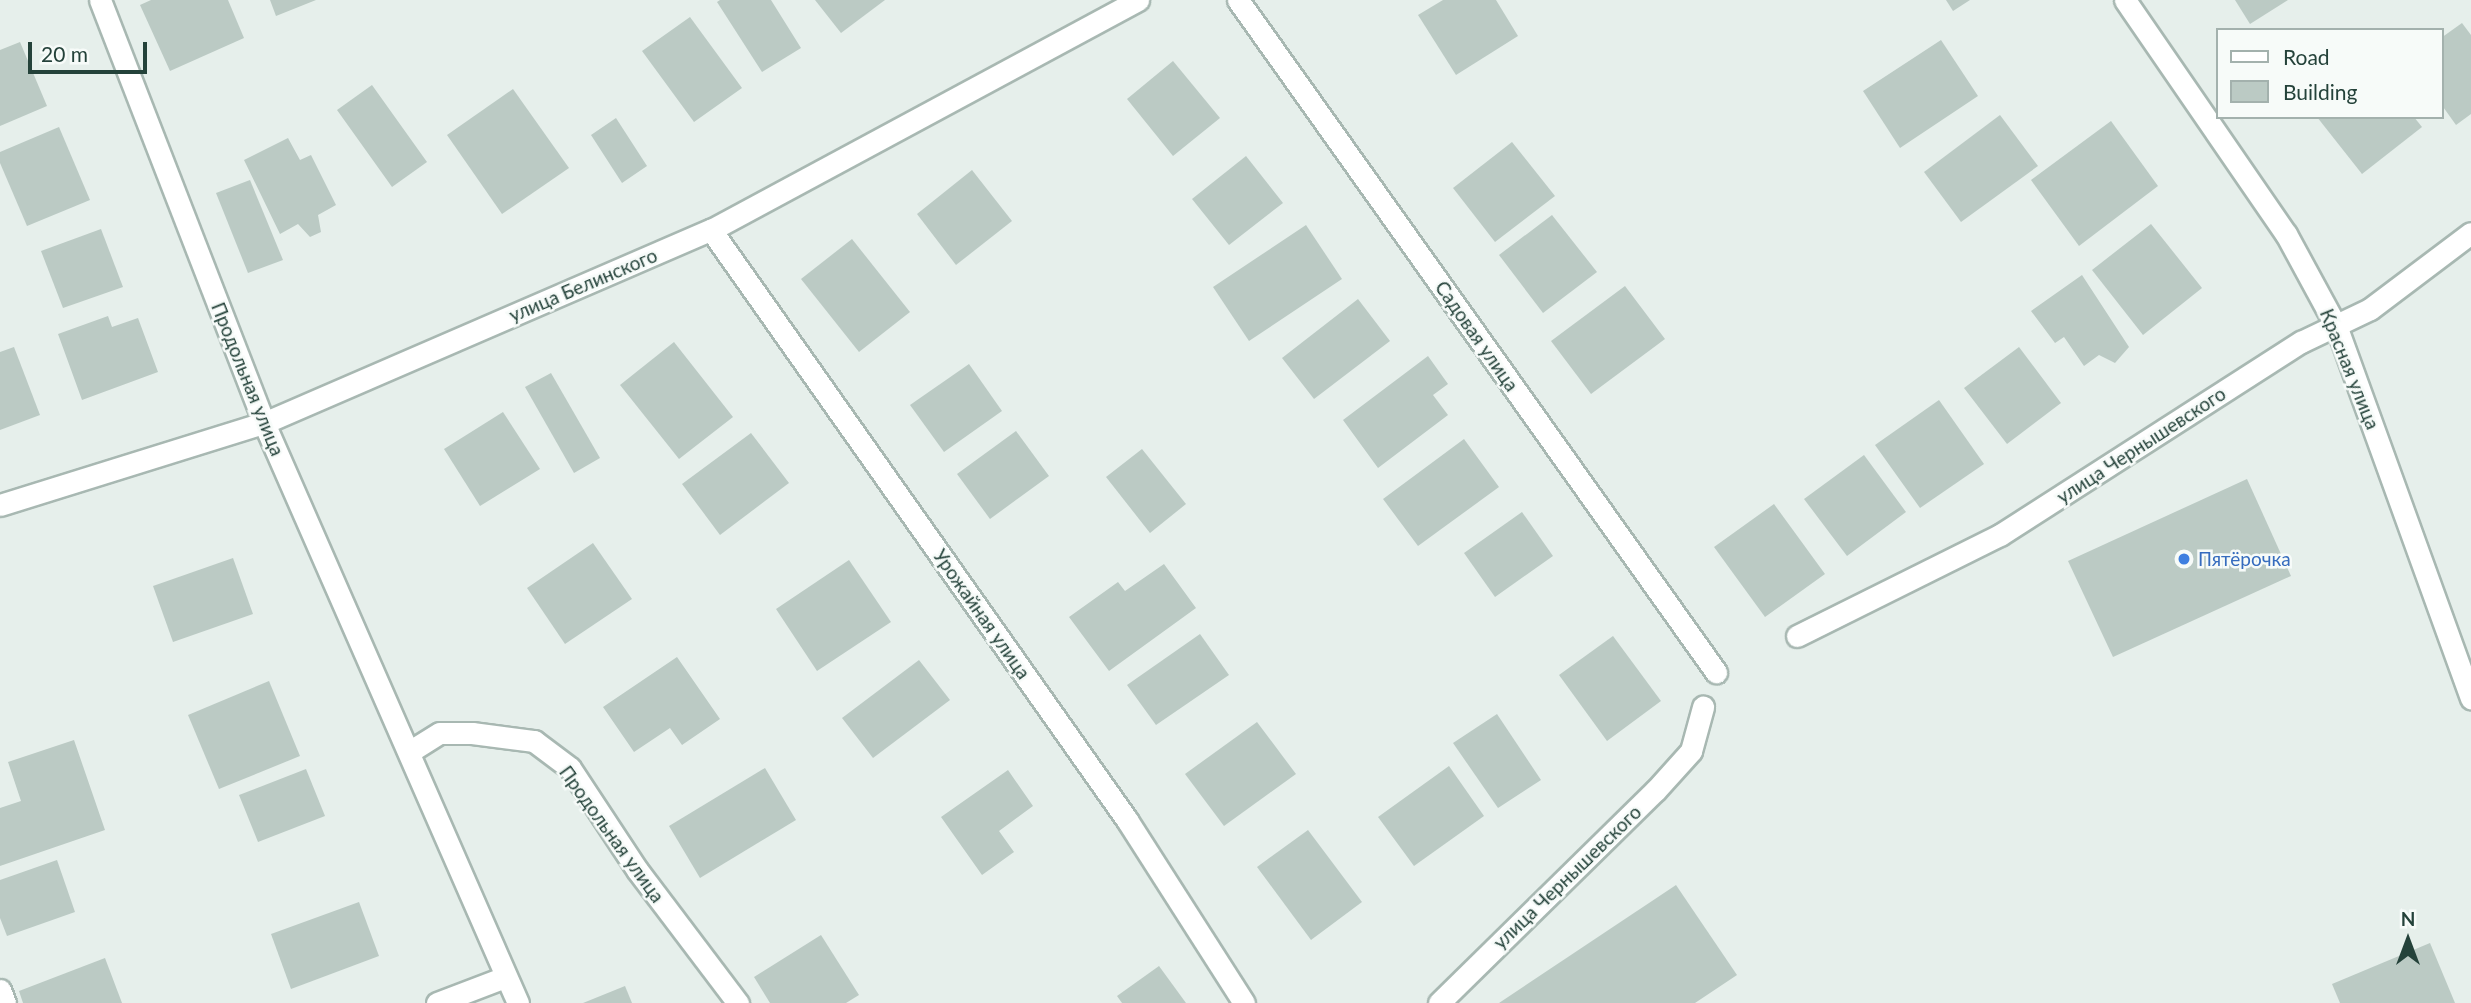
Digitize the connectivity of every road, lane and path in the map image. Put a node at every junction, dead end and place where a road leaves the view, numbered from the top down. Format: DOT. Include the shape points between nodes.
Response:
graph roads {
  1 [pos="100,0"];
  2 [pos="1138,0"];
  3 [pos="1238,0"];
  4 [pos="2124,0"];
  5 [pos="711,230"];
  6 [pos="2471,233"];
  7 [pos="2337,328"];
  8 [pos="264,423"];
  9 [pos="0,505"];
  10 [pos="1797,636"];
  11 [pos="1716,672"];
  12 [pos="2471,698"];
  13 [pos="1703,707"];
  14 [pos="409,752"];
  15 [pos="505,977"];
  16 [pos="0,990"];
  17 [pos="5,1003"];
  18 [pos="437,1003"];
  19 [pos="518,1003"];
  20 [pos="738,1003"];
  21 [pos="1244,1003"];
  22 [pos="1439,1003"];
  1 -- 8 [label="street, Продольная улица"];
  2 -- 5 [label="street, улица Белинского"];
  3 -- 11 [label="street, Садовая улица"];
  4 -- 7 [label="street, Красная улица" via="2287,234"];
  5 -- 8 [label="street, улица Белинского"];
  5 -- 21 [label="street, Урожайная улица" via="1127,820"];
  6 -- 7 [label="street, улица Чернышевского" via="2370,309"];
  7 -- 10 [label="street, улица Чернышевского" via="2301,342 2000,535"];
  7 -- 12 [label="street, Красная улица"];
  8 -- 9 [label="street, улица Белинского"];
  8 -- 14 [label="street, Продольная улица"];
  13 -- 22 [label="street, улица Чернышевского" via="1691,751 1655,792"];
  14 -- 15 [label="street, Продольная улица"];
  14 -- 20 [label="street, Продольная улица" via="440,733 472,733 534,741 570,768 638,871"];
  15 -- 18 [label="street"];
  15 -- 19 [label="street, Продольная улица"];
  16 -- 17 [label="street"];
}
